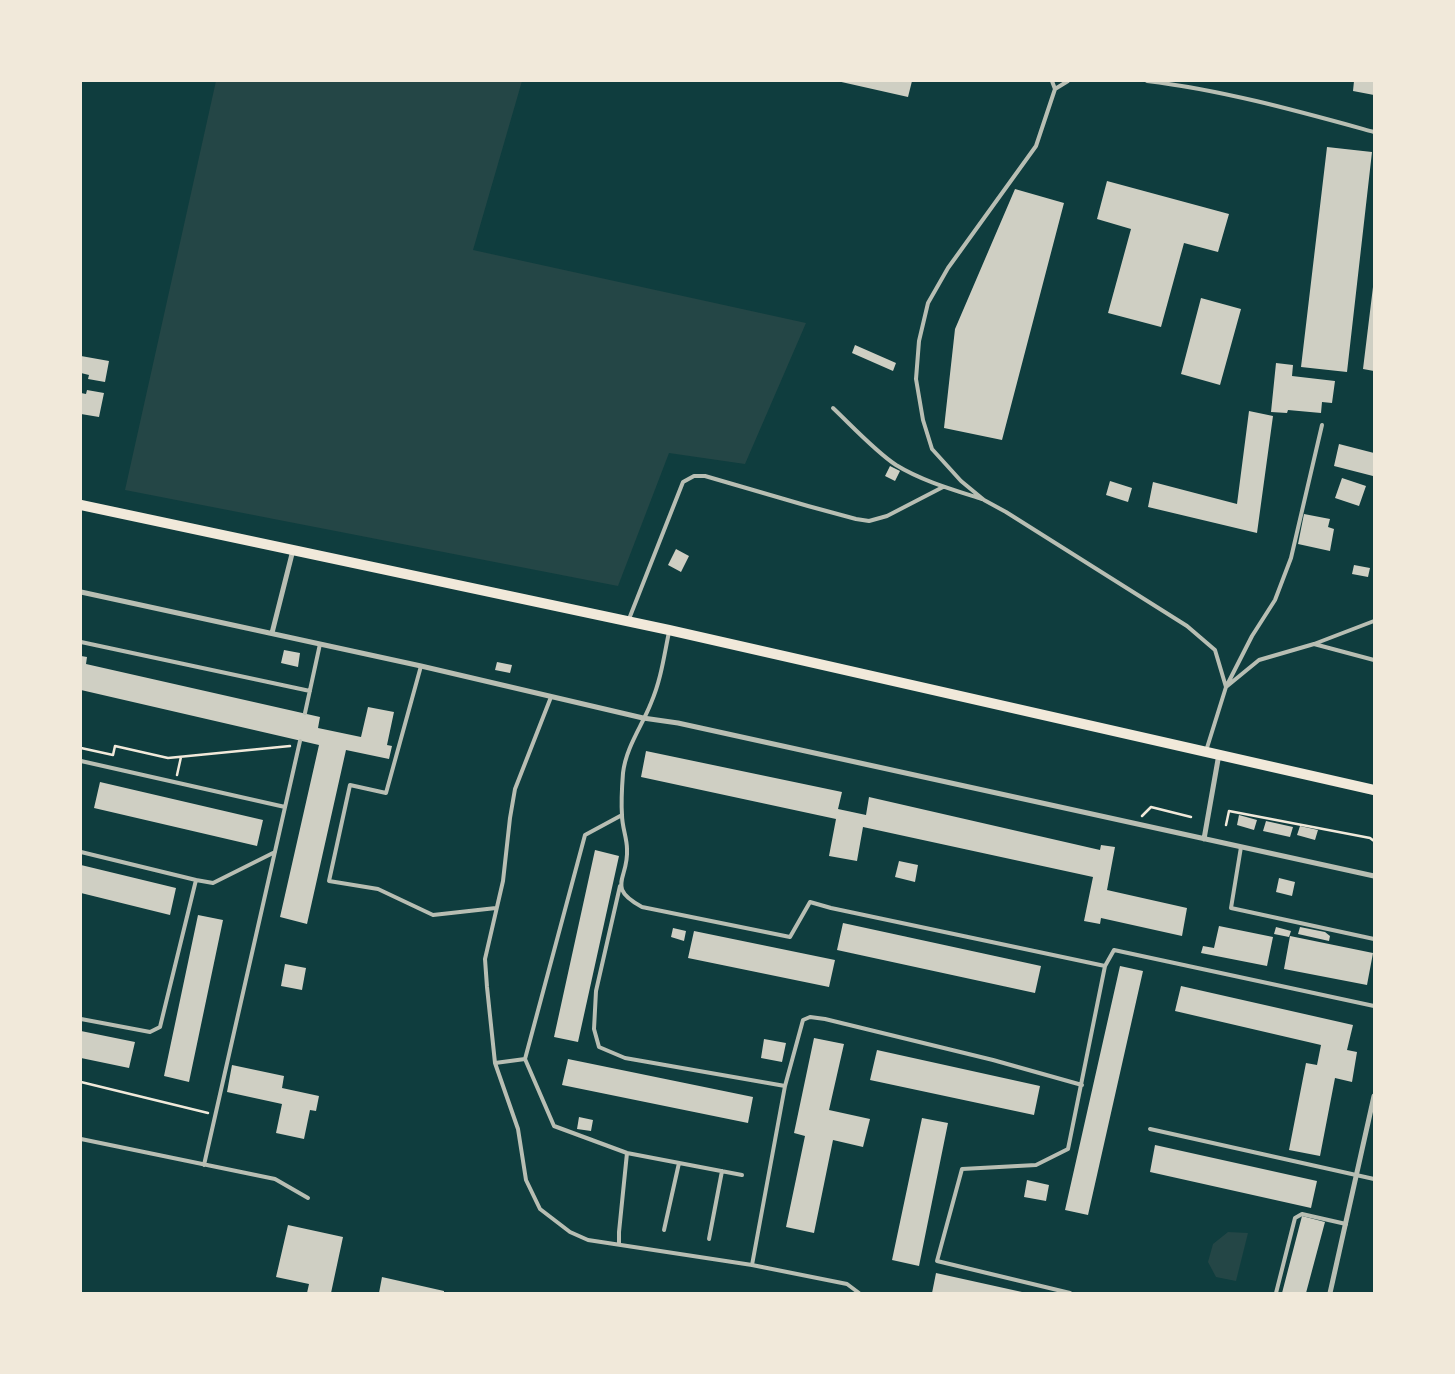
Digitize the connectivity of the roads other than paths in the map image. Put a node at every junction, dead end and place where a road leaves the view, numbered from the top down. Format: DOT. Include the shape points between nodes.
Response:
graph roads {
  1 [pos="1052,81"];
  2 [pos="1068,81"];
  3 [pos="1148,81"];
  4 [pos="1055,89"];
  5 [pos="1374,132"];
  6 [pos="833,408"];
  7 [pos="1322,425"];
  8 [pos="943,487"];
  9 [pos="984,500"];
  10 [pos="81,505"];
  11 [pos="294,550"];
  12 [pos="81,592"];
  13 [pos="1374,621"];
  14 [pos="628,622"];
  15 [pos="669,630"];
  16 [pos="272,633"];
  17 [pos="81,642"];
  18 [pos="320,644"];
  19 [pos="1314,644"];
  20 [pos="1374,660"];
  21 [pos="421,666"];
  22 [pos="1226,687"];
  23 [pos="310,691"];
  24 [pos="551,697"];
  25 [pos="305,713"];
  26 [pos="643,718"];
  27 [pos="299,743"];
  28 [pos="1206,751"];
  29 [pos="1219,754"];
  30 [pos="81,761"];
  31 [pos="1374,790"];
  32 [pos="285,807"];
  33 [pos="622,815"];
  34 [pos="1204,840"];
  35 [pos="1241,847"];
  36 [pos="81,852"];
  37 [pos="275,852"];
  38 [pos="1374,876"];
  39 [pos="196,880"];
  40 [pos="620,884"];
  41 [pos="496,908"];
  42 [pos="1374,939"];
  43 [pos="1106,966"];
  44 [pos="1374,1006"];
  45 [pos="81,1019"];
  46 [pos="525,1059"];
  47 [pos="495,1063"];
  48 [pos="785,1086"];
  49 [pos="1082,1086"];
  50 [pos="1374,1096"];
  51 [pos="1150,1129"];
  52 [pos="81,1139"];
  53 [pos="627,1153"];
  54 [pos="679,1163"];
  55 [pos="204,1165"];
  56 [pos="722,1171"];
  57 [pos="742,1175"];
  58 [pos="1356,1176"];
  59 [pos="1374,1179"];
  60 [pos="308,1198"];
  61 [pos="1346,1224"];
  62 [pos="664,1230"];
  63 [pos="709,1239"];
  64 [pos="619,1244"];
  65 [pos="752,1265"];
  66 [pos="859,1293"];
  67 [pos="1070,1293"];
  68 [pos="1276,1293"];
  69 [pos="1330,1293"];
  1 -- 4 [label="lane"];
  2 -- 4 [label="lane"];
  3 -- 5 [label="lane" via="1307,114"];
  4 -- 9 [label="lane" via="1036,146 948,268 928,303 920,341 916,379 932,449 961,481"];
  6 -- 8 [label="lane" via="896,465"];
  7 -- 22 [label="lane" via="1291,558 1275,600"];
  8 -- 9 [label="lane"];
  8 -- 14 [label="lane" via="887,516 869,521 705,476 694,476 683,482"];
  9 -- 22 [label="lane" via="1187,626 1215,650"];
  10 -- 11 [label="main road"];
  11 -- 14 [label="main road"];
  11 -- 16 [label="street"];
  12 -- 16 [label="street"];
  13 -- 19 [label="lane"];
  14 -- 15 [label="main road"];
  15 -- 26 [label="lane" via="660,675"];
  15 -- 28 [label="main road"];
  16 -- 18 [label="street"];
  17 -- 23 [label="lane"];
  18 -- 21 [label="street"];
  18 -- 23 [label="lane"];
  19 -- 20 [label="lane"];
  19 -- 22 [label="lane" via="1259,660"];
  21 -- 24 [label="street"];
  21 -- 41 [label="lane" via="386,793 350,784 329,881 378,890 433,915"];
  22 -- 28 [label="lane"];
  23 -- 25 [label="lane"];
  24 -- 26 [label="street"];
  24 -- 41 [label="lane" via="515,789"];
  26 -- 33 [label="lane" via="629,748 623,772"];
  26 -- 34 [label="street" via="678,723"];
  27 -- 32 [label="lane"];
  28 -- 29 [label="main road"];
  29 -- 31 [label="main road"];
  29 -- 34 [label="street"];
  30 -- 32 [label="lane"];
  32 -- 37 [label="lane"];
  33 -- 40 [label="lane" via="627,850"];
  33 -- 46 [label="lane" via="585,835"];
  34 -- 35 [label="street"];
  35 -- 38 [label="street"];
  35 -- 42 [label="lane" via="1231,908"];
  36 -- 39 [label="lane"];
  37 -- 39 [label="lane" via="213,883"];
  37 -- 55 [label="lane"];
  39 -- 45 [label="lane" via="160,1026 150,1032"];
  40 -- 43 [label="lane" via="628,900 642,907 790,937 810,902"];
  40 -- 48 [label="lane" via="596,991 594,1029 600,1047 625,1058"];
  41 -- 47 [label="lane" via="485,959"];
  43 -- 44 [label="lane" via="1114,950"];
  43 -- 49 [label="lane"];
  46 -- 47 [label="lane"];
  46 -- 53 [label="lane" via="554,1126"];
  47 -- 64 [label="lane" via="518,1129 526,1180 540,1208 570,1232 588,1240"];
  48 -- 49 [label="lane" via="803,1020 810,1017 993,1060"];
  48 -- 65 [label="lane"];
  49 -- 67 [label="lane" via="1068,1149 1036,1165 962,1169 937,1261"];
  50 -- 58 [label="street"];
  51 -- 58 [label="lane"];
  52 -- 55 [label="lane"];
  53 -- 54 [label="lane"];
  53 -- 64 [label="lane"];
  54 -- 56 [label="lane"];
  54 -- 62 [label="lane"];
  55 -- 60 [label="lane" via="275,1179"];
  56 -- 57 [label="lane"];
  56 -- 63 [label="lane"];
  58 -- 59 [label="lane"];
  58 -- 61 [label="street"];
  61 -- 68 [label="lane" via="1302,1214 1295,1218"];
  61 -- 69 [label="street"];
  64 -- 65 [label="lane"];
  65 -- 66 [label="lane" via="847,1284"];
}
